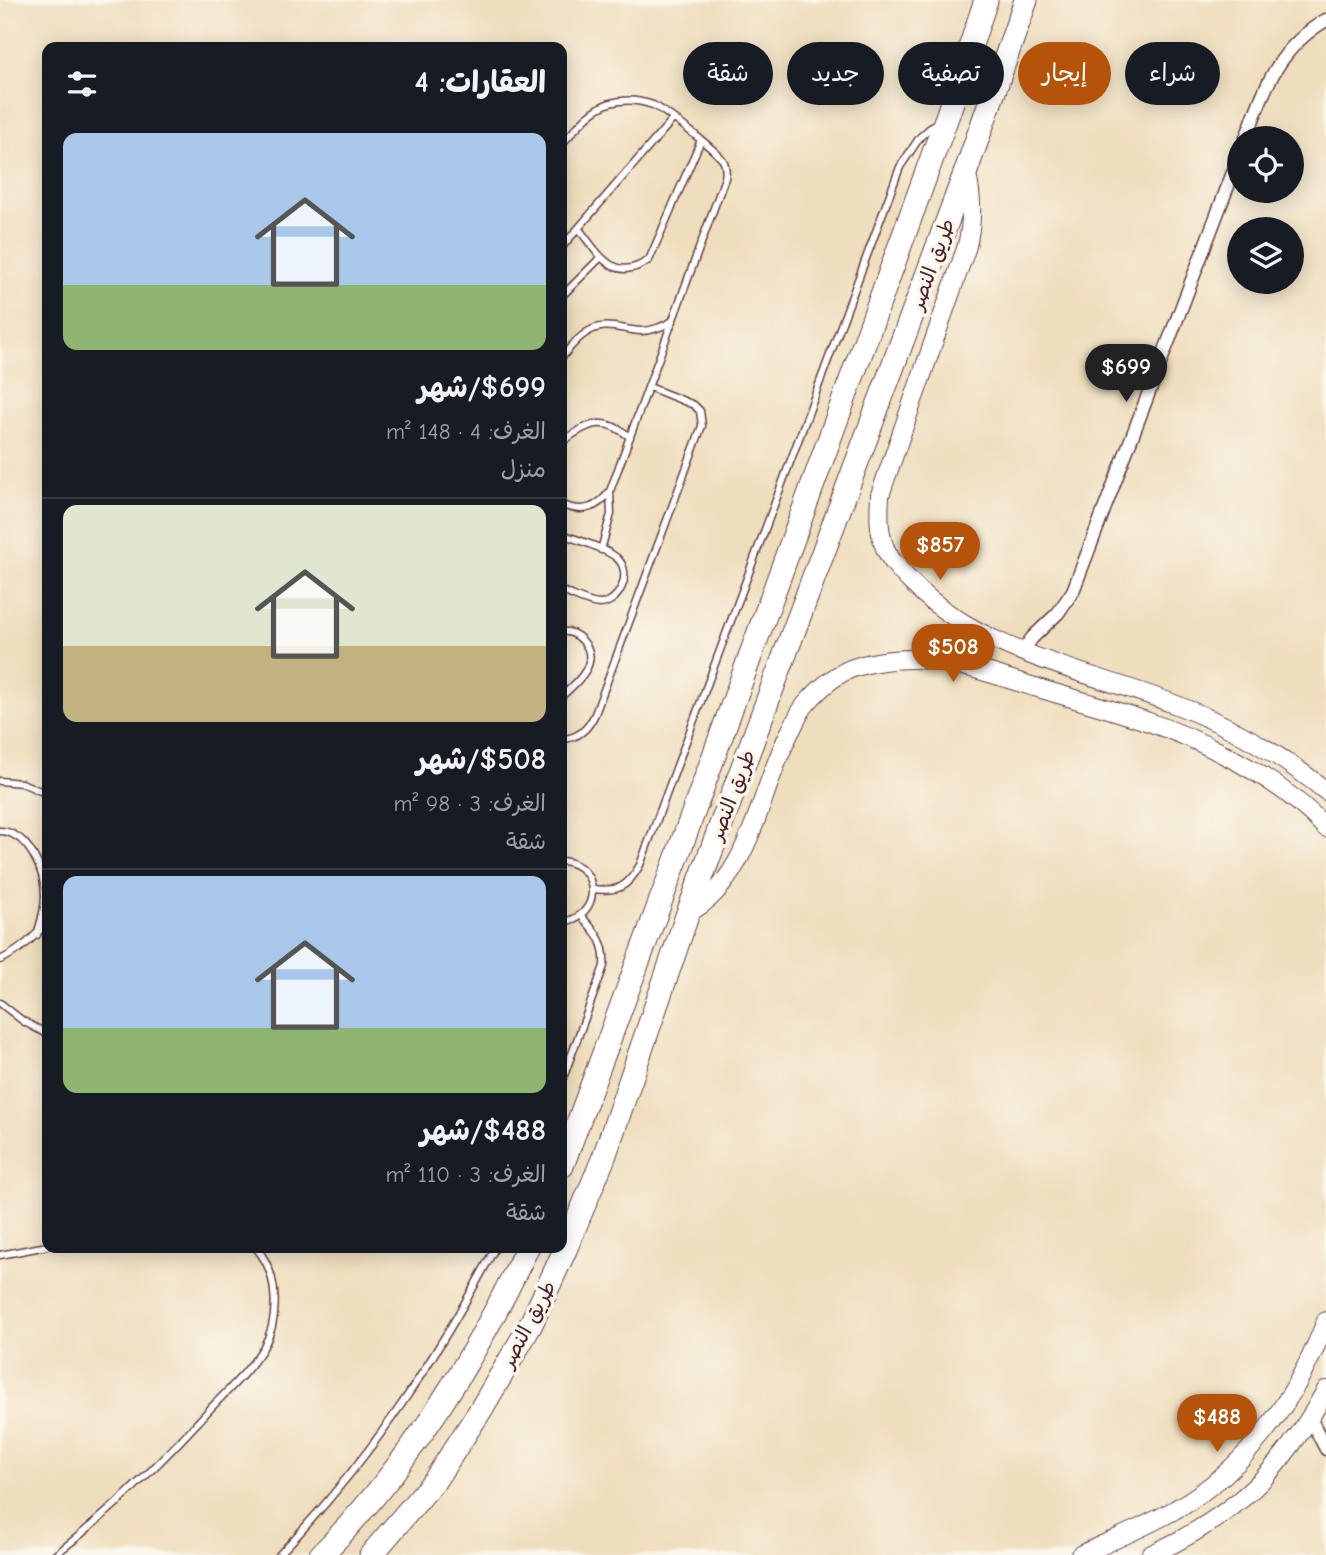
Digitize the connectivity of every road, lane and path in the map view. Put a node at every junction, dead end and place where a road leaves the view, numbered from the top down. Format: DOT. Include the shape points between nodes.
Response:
graph roads {
  1 [pos="986,0"];
  2 [pos="1026,0"];
  3 [pos="1326,20"];
  4 [pos="948,114"];
  5 [pos="673,119"];
  6 [pos="1251,126"];
  7 [pos="567,139"];
  8 [pos="701,140"];
  9 [pos="966,171"];
  10 [pos="1227,188"];
  11 [pos="579,229"];
  12 [pos="567,242"];
  13 [pos="601,257"];
  14 [pos="567,291"];
  15 [pos="673,321"];
  16 [pos="567,352"];
  17 [pos="649,387"];
  18 [pos="630,437"];
  19 [pos="567,439"];
  20 [pos="610,491"];
  21 [pos="567,507"];
  22 [pos="567,536"];
  23 [pos="601,550"];
  24 [pos="567,593"];
  25 [pos="567,633"];
  26 [pos="1022,652"];
  27 [pos="1056,664"];
  28 [pos="567,691"];
  29 [pos="1047,691"];
  30 [pos="567,738"];
  31 [pos="0,781"];
  32 [pos="42,792"];
  33 [pos="1326,792"];
  34 [pos="1326,828"];
  35 [pos="0,831"];
  36 [pos="567,863"];
  37 [pos="42,877"];
  38 [pos="592,889"];
  39 [pos="688,913"];
  40 [pos="581,916"];
  41 [pos="42,920"];
  42 [pos="567,921"];
  43 [pos="42,928"];
  44 [pos="37,934"];
  45 [pos="0,960"];
  46 [pos="0,1003"];
  47 [pos="42,1030"];
  48 [pos="567,1067"];
  49 [pos="567,1153"];
  50 [pos="567,1245"];
  51 [pos="42,1247"];
  52 [pos="259,1253"];
  53 [pos="492,1253"];
  54 [pos="525,1253"];
  55 [pos="564,1253"];
  56 [pos="0,1255"];
  57 [pos="1326,1321"];
  58 [pos="1326,1390"];
  59 [pos="1310,1418"];
  60 [pos="1326,1448"];
  61 [pos="1163,1516"];
  62 [pos="1178,1542"];
  63 [pos="55,1555"];
  64 [pos="279,1555"];
  65 [pos="321,1555"];
  66 [pos="371,1555"];
  67 [pos="1080,1555"];
  68 [pos="1150,1555"];
  1 -- 4 [label="highway, طريق النصر"];
  2 -- 9 [label="highway, طريق النصر"];
  3 -- 6 [label="street" via="1282,59"];
  4 -- 38 [label="lane" via="920,137 900,167 640,865 621,888"];
  4 -- 49 [label="highway, طريق النصر"];
  5 -- 7 [label="lane" via="654,105 632,100 608,103"];
  5 -- 8 [label="lane"];
  5 -- 11 [label="lane"];
  8 -- 13 [label="lane" via="649,260 624,270"];
  8 -- 15 [label="lane" via="724,162 725,178"];
  9 -- 26 [label="street" via="972,201 967,246 880,495 878,525 885,549 925,596 974,630"];
  9 -- 39 [label="highway, طريق النصر"];
  10 -- 26 [label="street" via="1073,591"];
  11 -- 12 [label="lane"];
  11 -- 13 [label="lane"];
  13 -- 14 [label="lane"];
  15 -- 16 [label="lane" via="643,331 600,327 588,331"];
  15 -- 17 [label="lane"];
  17 -- 18 [label="lane"];
  17 -- 30 [label="lane" via="694,405 702,426 590,726"];
  18 -- 19 [label="lane" via="618,427 602,423 587,425"];
  18 -- 20 [label="lane"];
  20 -- 21 [label="lane" via="590,509"];
  20 -- 23 [label="lane" via="611,514"];
  22 -- 23 [label="lane"];
  23 -- 24 [label="lane" via="623,566 617,595 601,604"];
  25 -- 28 [label="lane" via="584,642 589,660 584,674"];
  26 -- 27 [label="street"];
  27 -- 29 [label="street"];
  27 -- 33 [label="street" via="1217,722 1257,742"];
  29 -- 34 [label="street" via="1151,723 1224,754 1295,799"];
  29 -- 39 [label="street" via="972,668 916,660 853,668 827,682 804,707 783,745 727,881 710,900"];
  31 -- 32 [label="lane" via="22,783"];
  35 -- 37 [label="lane" via="19,837"];
  36 -- 38 [label="lane" via="583,870"];
  38 -- 40 [label="lane"];
  39 -- 50 [label="highway, طريق النصر" via="604,1157"];
  40 -- 42 [label="lane"];
  40 -- 48 [label="lane" via="601,939 604,966"];
  41 -- 44 [label="lane"];
  43 -- 44 [label="lane"];
  44 -- 45 [label="lane"];
  46 -- 47 [label="lane"];
  51 -- 56 [label="lane"];
  52 -- 63 [label="lane" via="275,1299 264,1347 166,1457"];
  53 -- 64 [label="lane" via="413,1391 364,1459"];
  54 -- 65 [label="highway, طريق النصر" via="502,1302 406,1455"];
  55 -- 66 [label="highway, طريق النصر" via="530,1326 480,1411 435,1480"];
  57 -- 61 [label="street" via="1290,1397 1244,1456 1207,1489"];
  58 -- 59 [label="street"];
  59 -- 60 [label="street"];
  59 -- 62 [label="street" via="1255,1488 1228,1512"];
  61 -- 62 [label="street"];
  61 -- 67 [label="street"];
  62 -- 68 [label="street"];
}
